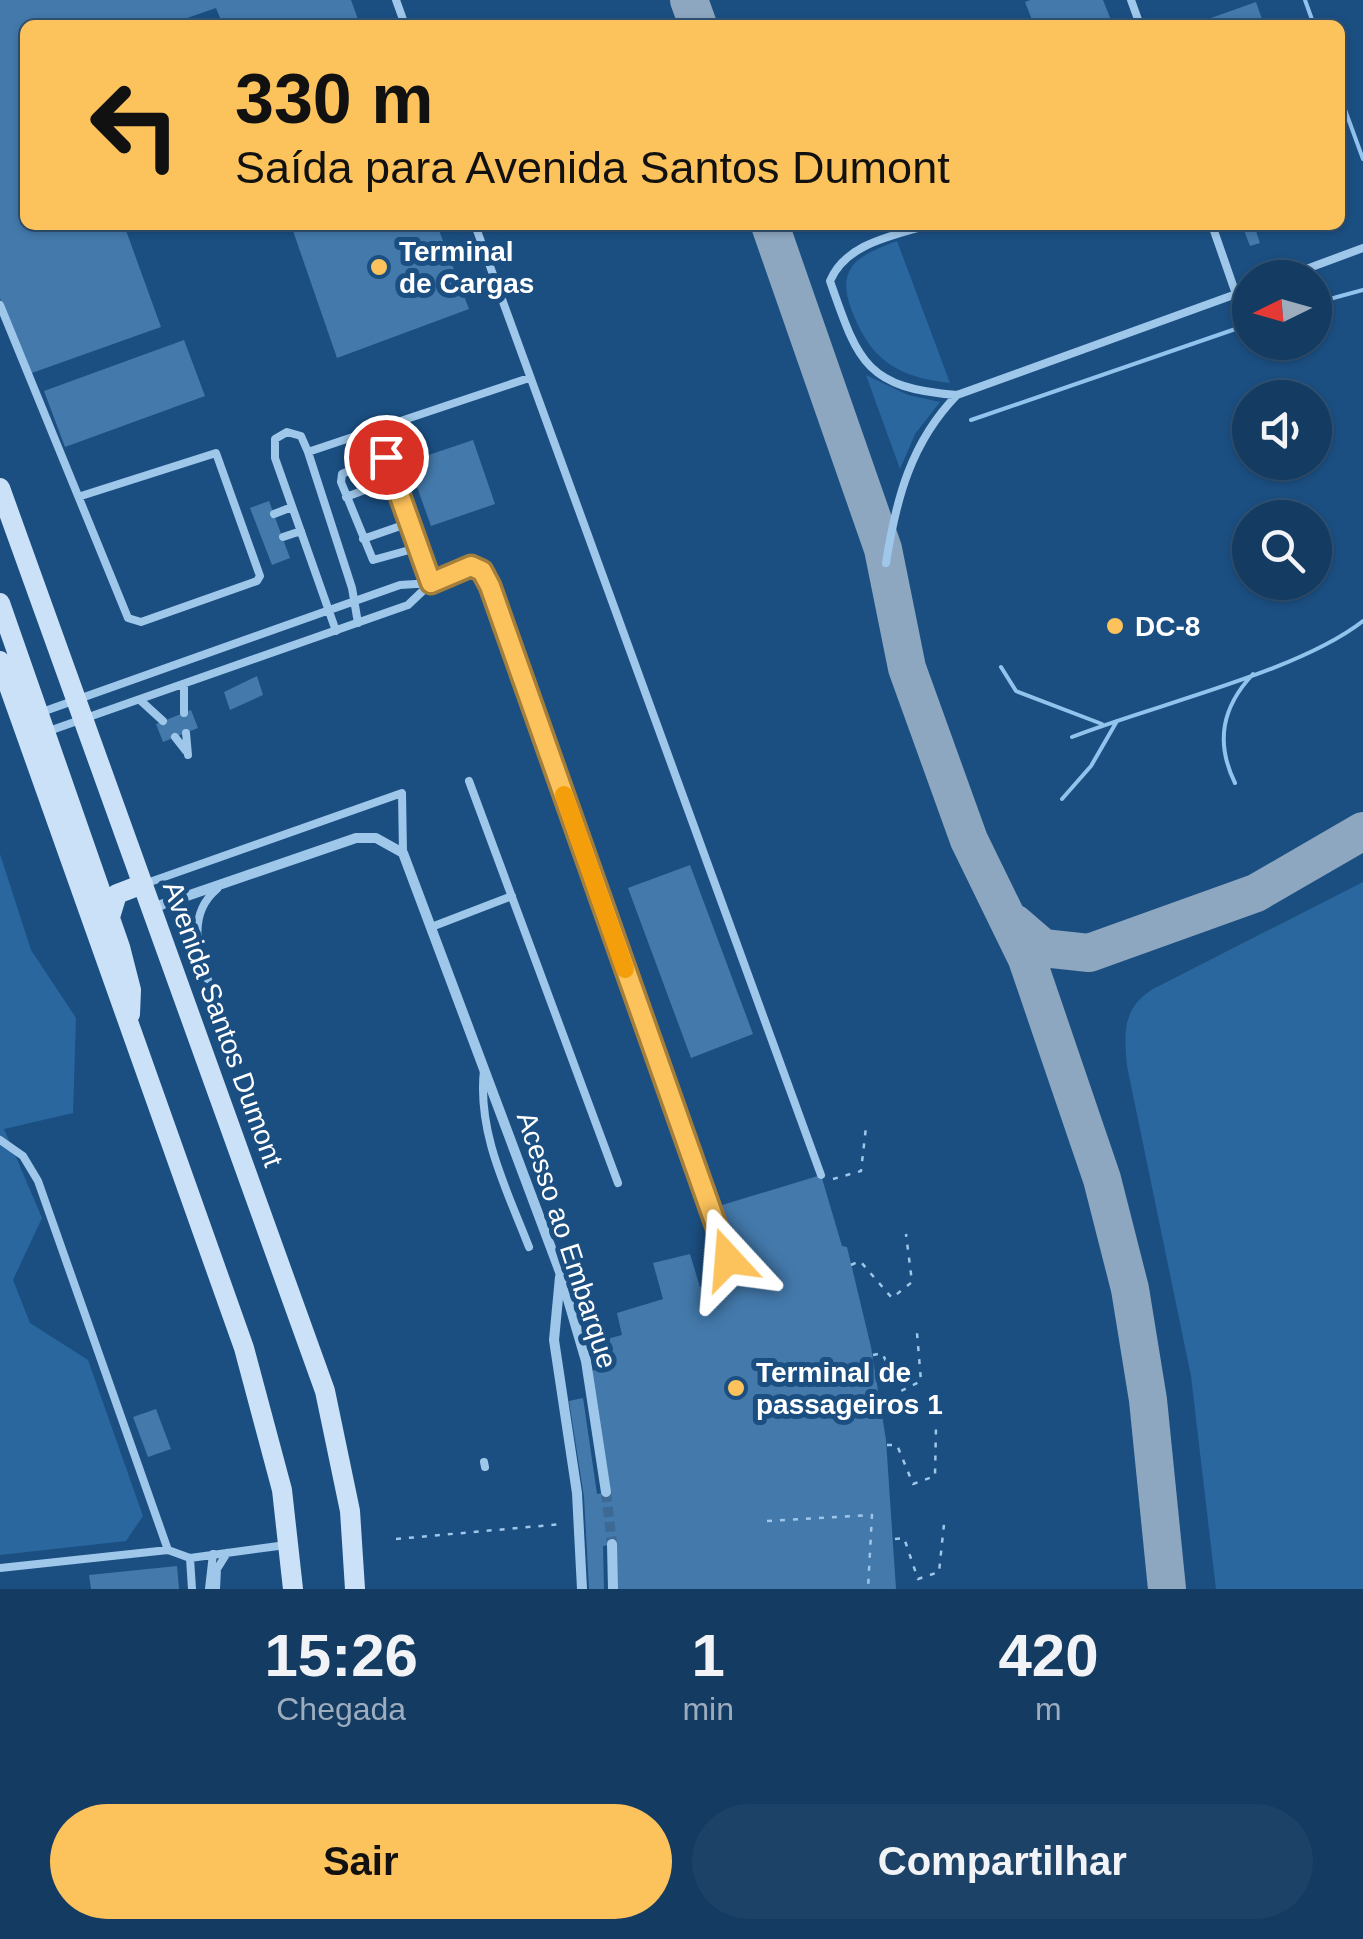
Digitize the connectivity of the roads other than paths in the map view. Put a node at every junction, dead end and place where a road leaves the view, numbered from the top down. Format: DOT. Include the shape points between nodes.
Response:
graph roads {
  1 [pos="477,230"];
  2 [pos="913,230"];
  3 [pos="1214,230"];
  4 [pos="1363,248"];
  5 [pos="1331,260"];
  6 [pos="1232,283"];
  7 [pos="1232,295"];
  8 [pos="0,304"];
  9 [pos="529,378"];
  10 [pos="957,395"];
  11 [pos="308,452"];
  12 [pos="397,478"];
  13 [pos="0,488"];
  14 [pos="81,496"];
  15 [pos="346,498"];
  16 [pos="292,508"];
  17 [pos="274,514"];
  18 [pos="412,522"];
  19 [pos="300,531"];
  20 [pos="283,537"];
  21 [pos="363,539"];
  22 [pos="264,543"];
  23 [pos="420,546"];
  24 [pos="252,547"];
  25 [pos="886,562"];
  26 [pos="431,583"];
  27 [pos="356,600"];
  28 [pos="0,603"];
  29 [pos="328,611"];
  30 [pos="358,622"];
  31 [pos="336,631"];
  32 [pos="0,662"];
  33 [pos="184,685"];
  34 [pos="77,700"];
  35 [pos="140,700"];
  36 [pos="184,713"];
  37 [pos="85,720"];
  38 [pos="42,722"];
  39 [pos="163,722"];
  40 [pos="186,733"];
  41 [pos="175,737"];
  42 [pos="45,758"];
  43 [pos="469,781"];
  44 [pos="403,853"];
  45 [pos="144,884"];
  46 [pos="220,886"];
  47 [pos="512,896"];
  48 [pos="152,908"];
  49 [pos="110,918"];
  50 [pos="434,926"];
  51 [pos="130,1028"];
  52 [pos="236,1046"];
  53 [pos="484,1063"];
  54 [pos="0,1140"];
  55 [pos="822,1175"];
  56 [pos="618,1183"];
  57 [pos="529,1248"];
  58 [pos="728,1259"];
  59 [pos="560,1272"];
  60 [pos="606,1492"];
  61 [pos="290,1544"];
  62 [pos="612,1544"];
  63 [pos="168,1550"];
  64 [pos="226,1553"];
  65 [pos="213,1554"];
  66 [pos="190,1558"];
  67 [pos="0,1568"];
  68 [pos="192,1589"];
  69 [pos="213,1589"];
  70 [pos="293,1589"];
  71 [pos="354,1589"];
  72 [pos="582,1589"];
  73 [pos="613,1589"];
  1 -- 9 [label="lane"];
  2 -- 10 [label="lane" via="846,258 830,281 854,350 868,366 910,389"];
  3 -- 6 [label="lane"];
  4 -- 5 [label="lane"];
  7 -- 10 [label="lane"];
  8 -- 14 [label="lane"];
  9 -- 11 [label="lane"];
  9 -- 55 [label="lane"];
  10 -- 25 [label="lane" via="918,446"];
  11 -- 16 [label="lane" via="294,431 275,439"];
  11 -- 27 [label="lane"];
  12 -- 15 [label="lane"];
  12 -- 15 [label="lane" via="386,457 365,463 342,474"];
  12 -- 18 [label="lane"];
  13 -- 34 [label="main road, Avenida Santos Dumont"];
  14 -- 24 [label="lane" via="216,453 250,522"];
  14 -- 24 [label="lane" via="133,622 257,581"];
  15 -- 21 [label="lane"];
  16 -- 17 [label="lane"];
  16 -- 19 [label="lane"];
  18 -- 21 [label="lane"];
  18 -- 23 [label="lane"];
  19 -- 20 [label="lane"];
  19 -- 29 [label="lane"];
  21 -- 23 [label="lane" via="378,562"];
  22 -- 24 [label="lane"];
  23 -- 26 [label="lane"];
  26 -- 27 [label="lane"];
  26 -- 30 [label="lane" via="408,604"];
  26 -- 58 [label="lane" via="471,566 486,576"];
  27 -- 29 [label="lane"];
  27 -- 30 [label="lane"];
  28 -- 38 [label="main road"];
  29 -- 31 [label="lane"];
  29 -- 34 [label="lane"];
  30 -- 31 [label="lane"];
  31 -- 33 [label="lane"];
  32 -- 42 [label="main road"];
  33 -- 35 [label="lane"];
  33 -- 36 [label="lane"];
  34 -- 37 [label="main road, Avenida Santos Dumont"];
  34 -- 38 [label="lane"];
  35 -- 37 [label="lane"];
  35 -- 39 [label="lane"];
  37 -- 38 [label="lane"];
  37 -- 45 [label="main road, Avenida Santos Dumont"];
  38 -- 42 [label="main road"];
  40 -- 41 [label="lane" via="188,755"];
  42 -- 49 [label="main road"];
  42 -- 51 [label="main road"];
  43 -- 47 [label="lane"];
  44 -- 45 [label="lane" via="402,793"];
  44 -- 46 [label="street" via="376,838 356,838"];
  44 -- 50 [label="street, Acesso ao Embarque"];
  45 -- 48 [label="main road, Avenida Santos Dumont"];
  45 -- 49 [label="main road" via="116,894"];
  46 -- 48 [label="street"];
  46 -- 52 [label="lane" via="206,898 196,935"];
  47 -- 50 [label="lane"];
  47 -- 56 [label="lane"];
  48 -- 71 [label="main road, Avenida Santos Dumont" via="325,1392 350,1512"];
  49 -- 51 [label="main road" via="131,990"];
  50 -- 53 [label="street, Acesso ao Embarque"];
  51 -- 61 [label="main road" via="244,1348 275,1456"];
  53 -- 57 [label="lane" via="482,1115"];
  53 -- 59 [label="street, Acesso ao Embarque"];
  54 -- 63 [label="lane" via="23,1156 38,1181"];
  59 -- 60 [label="street, Acesso ao Embarque" via="586,1362"];
  59 -- 72 [label="street" via="554,1340 577,1493"];
  61 -- 64 [label="lane"];
  61 -- 70 [label="main road"];
  62 -- 73 [label="street"];
  63 -- 66 [label="lane"];
  63 -- 67 [label="lane"];
  64 -- 65 [label="lane"];
  64 -- 69 [label="lane"];
  65 -- 66 [label="lane"];
  65 -- 69 [label="lane"];
  66 -- 68 [label="lane"];
}
